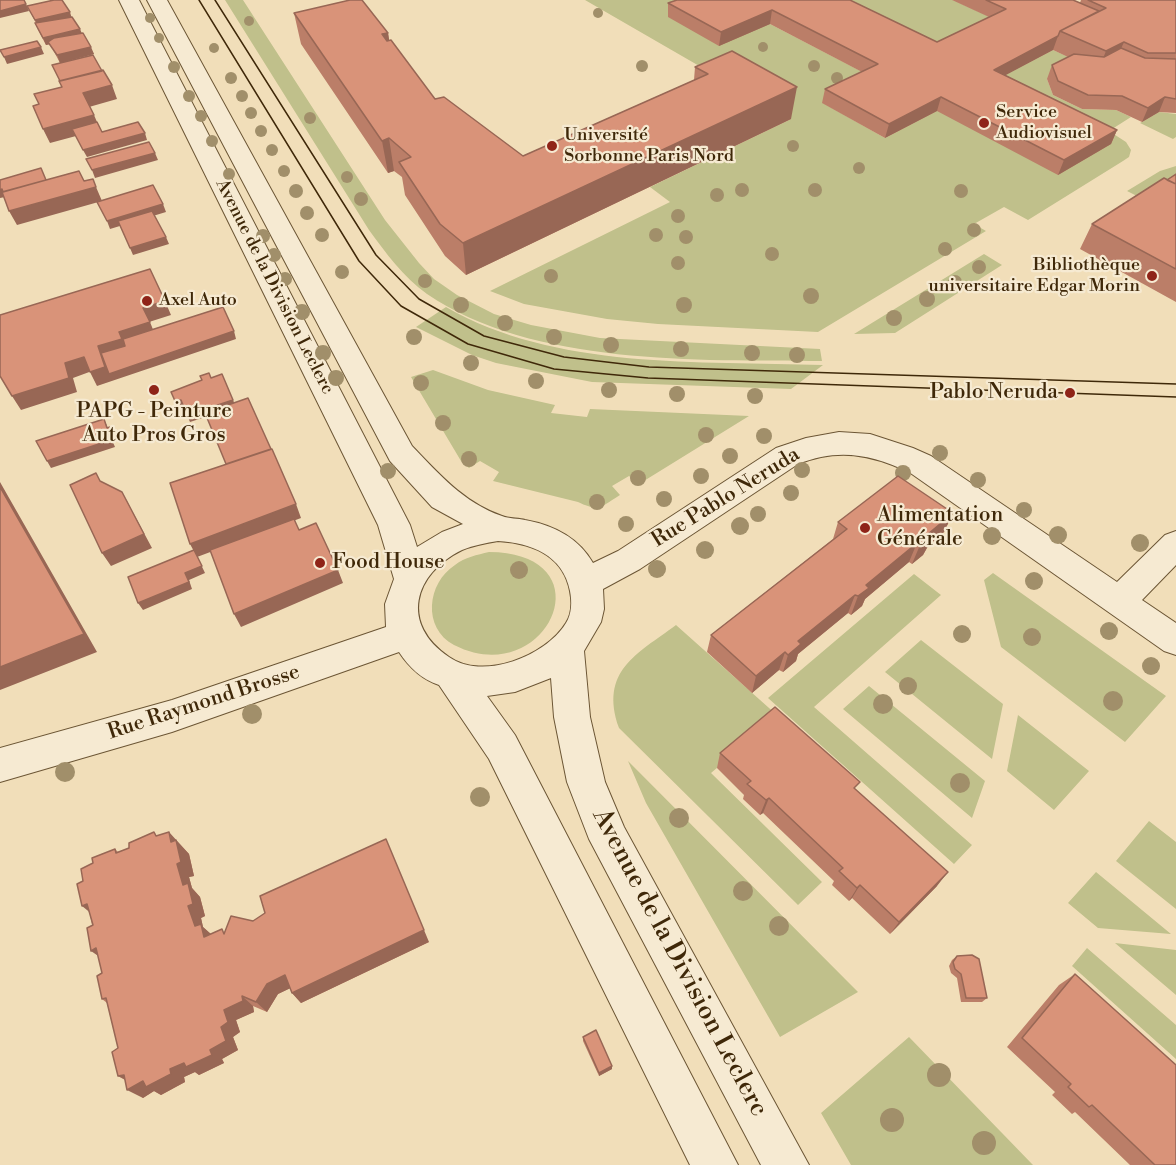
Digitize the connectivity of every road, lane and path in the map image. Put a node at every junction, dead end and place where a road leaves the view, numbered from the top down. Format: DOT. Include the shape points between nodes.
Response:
graph roads {
  1 [pos="129,0"];
  2 [pos="157,0"];
  3 [pos="498,528"];
  4 [pos="1176,544"];
  5 [pos="410,577"];
  6 [pos="586,582"];
  7 [pos="1119,602"];
  8 [pos="406,635"];
  9 [pos="1176,641"];
  10 [pos="567,650"];
  11 [pos="451,674"];
  12 [pos="0,765"];
  13 [pos="715,1165"];
  14 [pos="786,1165"];
  1 -- 5 [label="street, Avenue de la Division Leclerc" via="394,525"];
  2 -- 3 [label="street, Avenue de la Division Leclerc" via="401,453 442,499"];
  3 -- 5 [label="street, Avenue de la Division Leclerc" via="446,542 425,558"];
  3 -- 6 [label="street, Avenue de la Division Leclerc" via="527,531 553,542 573,559"];
  4 -- 7 [label="street"];
  5 -- 8 [label="street, Avenue de la Division Leclerc" via="402,603 401,620"];
  6 -- 7 [label="street, Rue Pablo Neruda" via="629,560 787,456 815,444 837,442 891,451 920,464"];
  6 -- 10 [label="street" via="588,605 582,628"];
  7 -- 9 [label="street, Rue Pablo Neruda"];
  8 -- 11 [label="street" via="430,663"];
  8 -- 12 [label="street, Rue Raymond Brosse" via="172,716"];
  10 -- 11 [label="street" via="548,665 501,681"];
  10 -- 14 [label="street, Avenue de la Division Leclerc" via="572,717 586,782 609,839"];
  11 -- 13 [label="street" via="502,747"];
}
